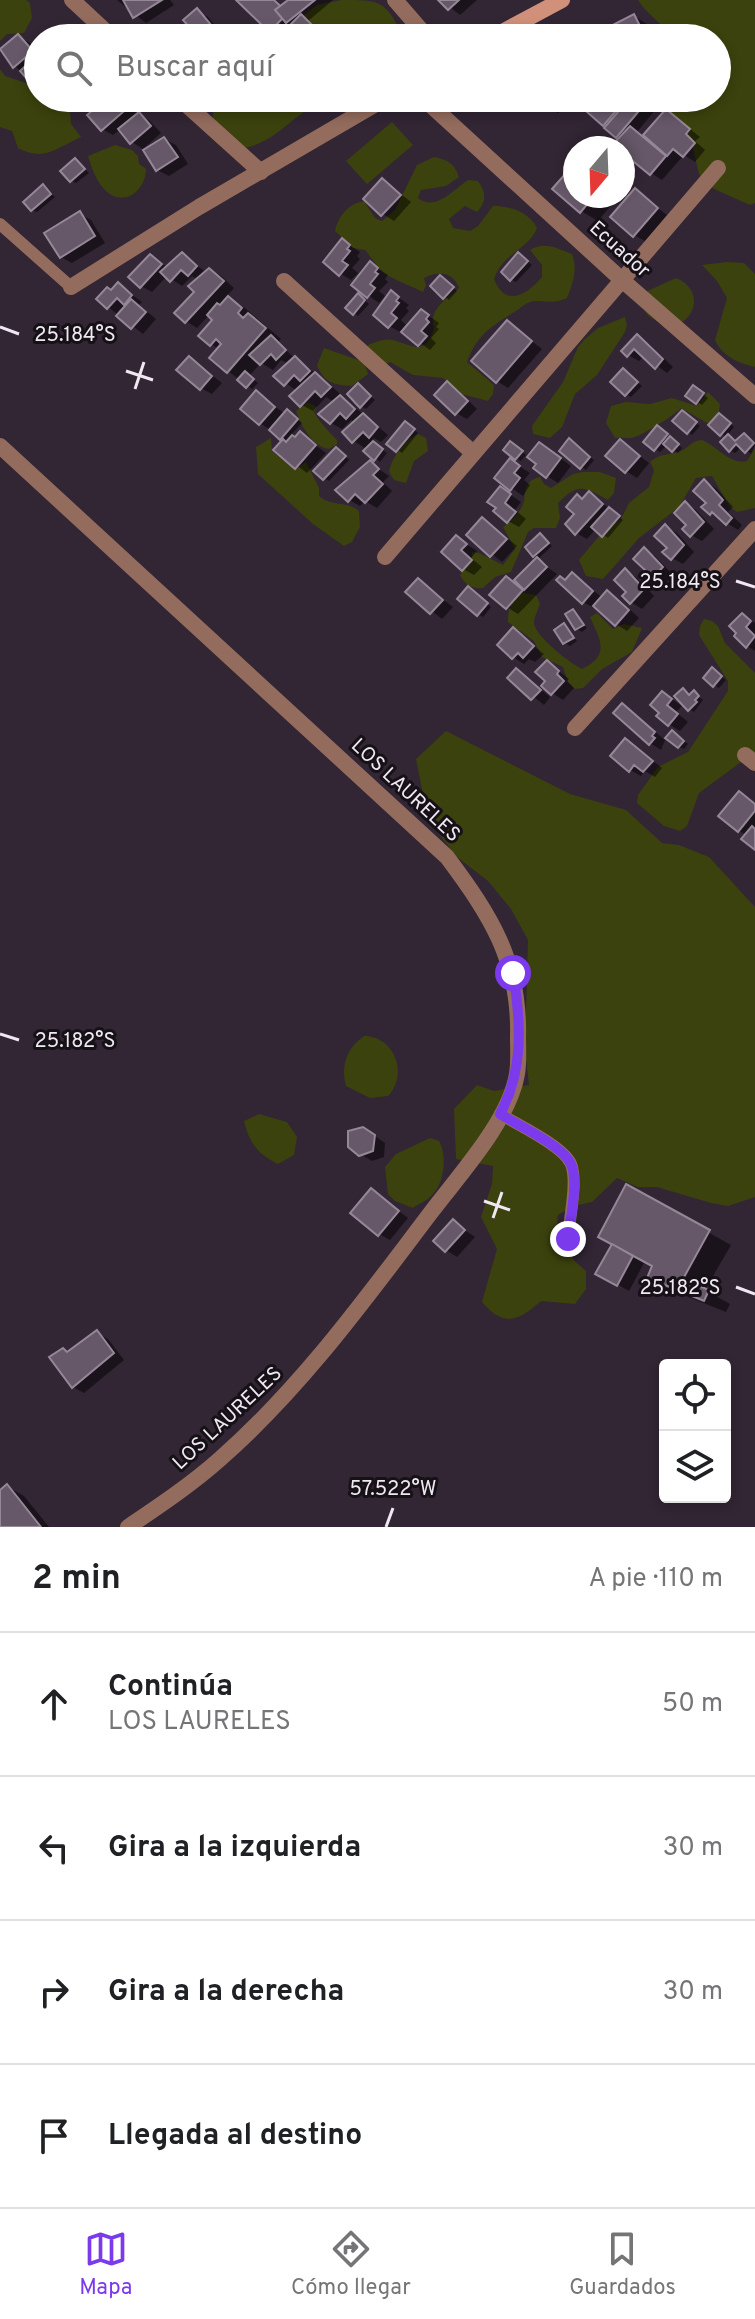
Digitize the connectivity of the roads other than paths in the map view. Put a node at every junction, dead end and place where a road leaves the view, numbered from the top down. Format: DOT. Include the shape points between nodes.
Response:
graph roads {
  1 [pos="72,0"];
  2 [pos="395,0"];
  3 [pos="562,0"];
  4 [pos="98,24"];
  5 [pos="416,24"];
  6 [pos="517,24"];
  7 [pos="195,112"];
  8 [pos="362,112"];
  9 [pos="438,112"];
  10 [pos="718,168"];
  11 [pos="261,172"];
  12 [pos="0,224"];
  13 [pos="622,280"];
  14 [pos="284,281"];
  15 [pos="71,287"];
  16 [pos="755,396"];
  17 [pos="0,446"];
  18 [pos="473,453"];
  19 [pos="755,529"];
  20 [pos="385,557"];
  21 [pos="575,728"];
  22 [pos="500,1114"];
  23 [pos="568,1239"];
  24 [pos="128,1527"];
  1 -- 4 [label="street"];
  2 -- 5 [label="street"];
  3 -- 6 [label="street"];
  7 -- 11 [label="street"];
  8 -- 11 [label="street"];
  9 -- 13 [label="street, Ecuador"];
  10 -- 13 [label="street"];
  11 -- 15 [label="street"];
  12 -- 15 [label="lane"];
  13 -- 16 [label="street, Ecuador"];
  13 -- 18 [label="street"];
  14 -- 18 [label="street"];
  17 -- 22 [label="street, LOS LAURELES" via="447,857 485,908 513,973 517,1073"];
  18 -- 20 [label="street"];
  19 -- 21 [label="street"];
  22 -- 23 [label="lane" via="571,1163"];
  22 -- 24 [label="street, LOS LAURELES" via="482,1146 316,1361 220,1459"];
}
